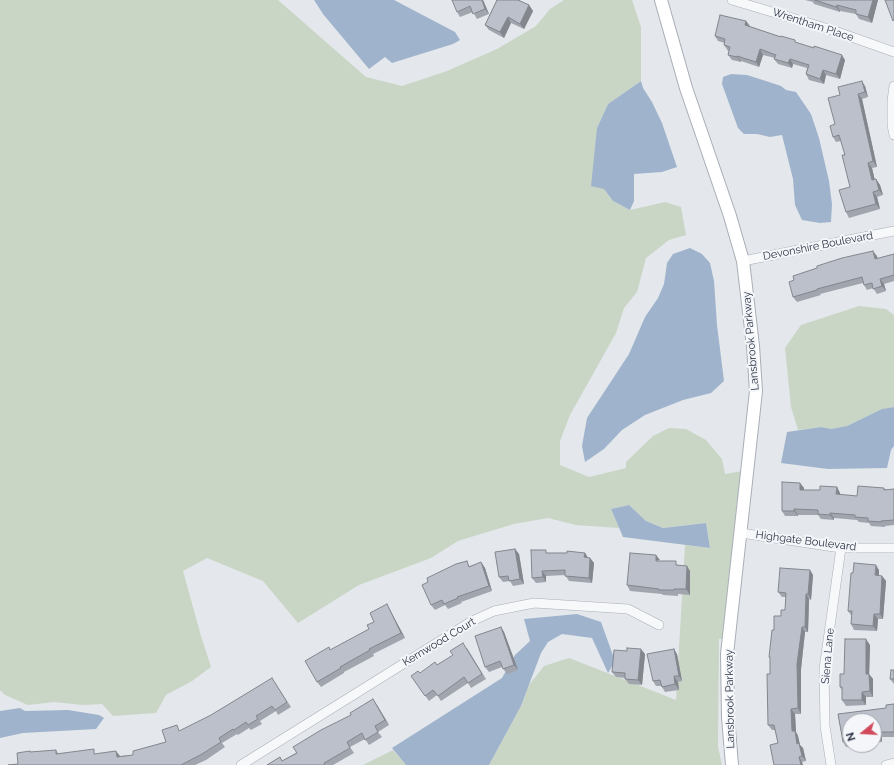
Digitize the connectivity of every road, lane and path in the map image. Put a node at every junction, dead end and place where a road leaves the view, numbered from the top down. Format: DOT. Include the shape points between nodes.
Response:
graph roads {
  1 [pos="661,0"];
  2 [pos="732,0"];
  3 [pos="894,52"];
  4 [pos="894,86"];
  5 [pos="894,135"];
  6 [pos="894,231"];
  7 [pos="743,261"];
  8 [pos="741,533"];
  9 [pos="841,548"];
  10 [pos="894,548"];
  11 [pos="659,625"];
  12 [pos="894,763"];
  13 [pos="241,765"];
  14 [pos="732,765"];
  15 [pos="830,765"];
  16 [pos="886,765"];
  1 -- 7 [label="street, Lansbrook Parkway" via="686,88"];
  2 -- 3 [label="street, Wrentham Place"];
  4 -- 5 [label="street"];
  6 -- 7 [label="street, Devonshire Boulevard"];
  7 -- 8 [label="street, Lansbrook Parkway" via="756,391"];
  8 -- 9 [label="street, Highgate Boulevard"];
  8 -- 14 [label="street, Lansbrook Parkway" via="727,654"];
  9 -- 10 [label="street, Highgate Boulevard"];
  9 -- 15 [label="street, Siena Lane" via="824,669 825,726"];
  11 -- 13 [label="street, Kernwood Court" via="628,609 534,603 494,611 465,625"];
  12 -- 16 [label="street"];
}
